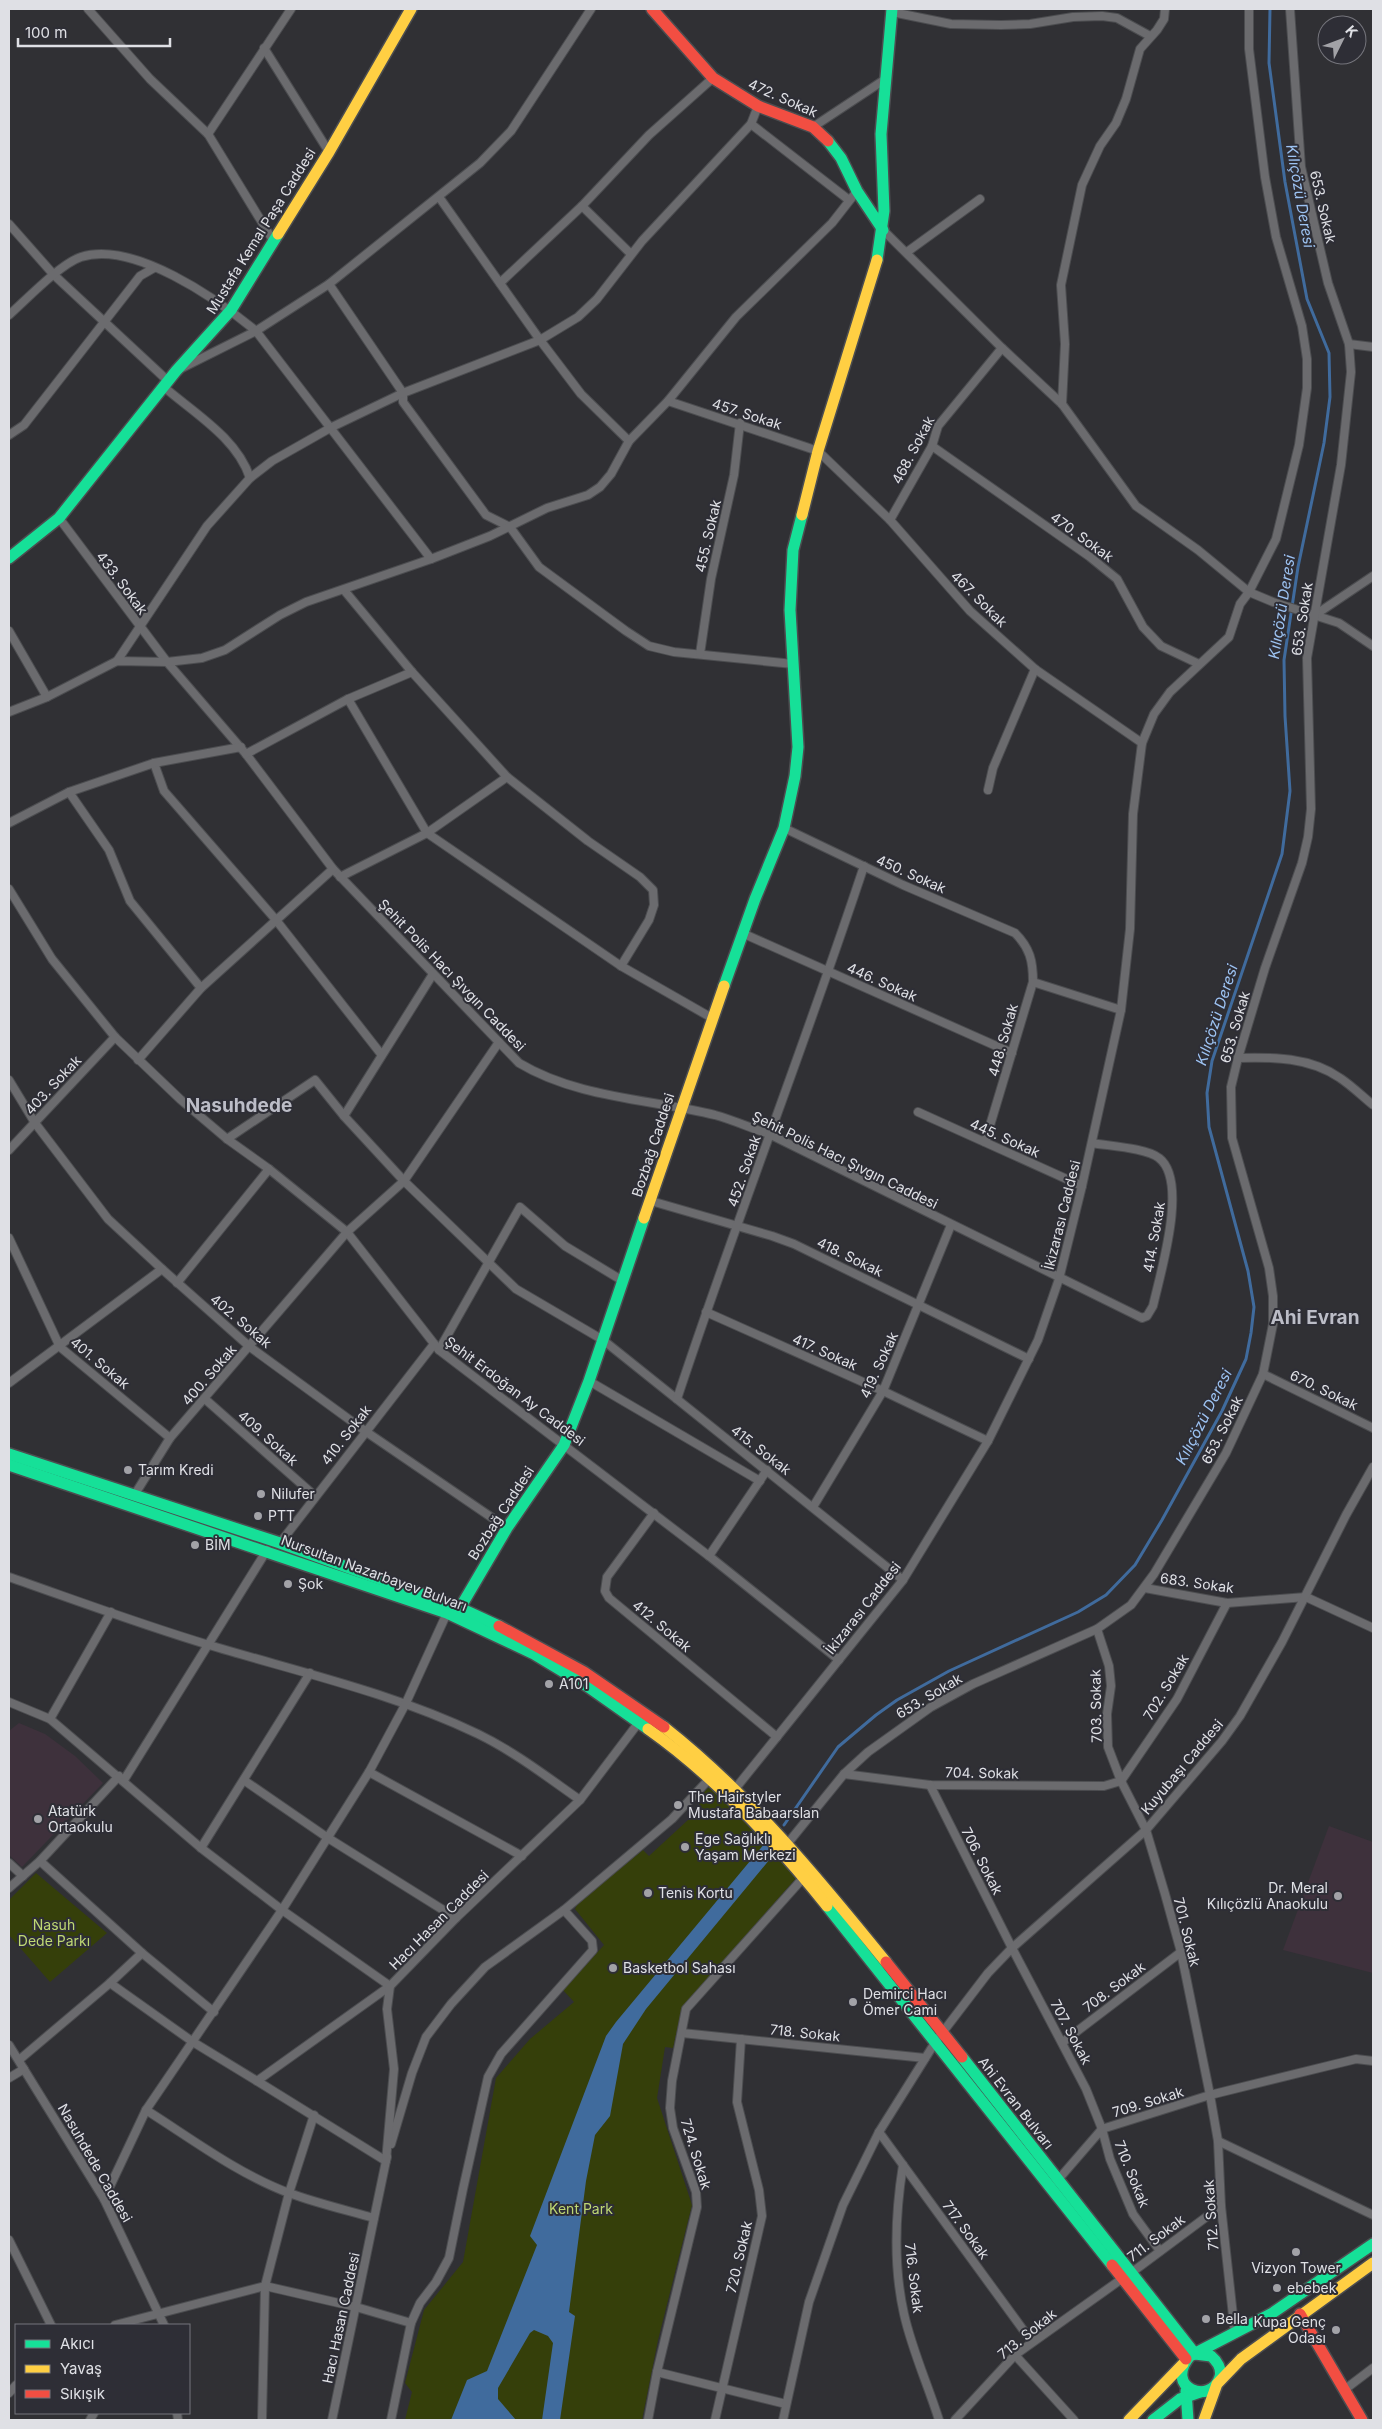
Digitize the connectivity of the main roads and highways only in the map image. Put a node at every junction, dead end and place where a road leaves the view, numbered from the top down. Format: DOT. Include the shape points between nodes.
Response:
graph roads {
  1 [pos="411,9"];
  2 [pos="652,9"];
  3 [pos="892,11"];
  4 [pos="883,230"];
  5 [pos="9,558"];
  6 [pos="9,1454"];
  7 [pos="9,1466"];
  8 [pos="460,1608"];
  9 [pos="713,1775"];
  10 [pos="808,1874"];
  11 [pos="940,2037"];
  12 [pos="1373,2244"];
  13 [pos="1373,2264"];
  14 [pos="1127,2276"];
  15 [pos="1300,2314"];
  16 [pos="1188,2359"];
  17 [pos="1217,2384"];
  18 [pos="1186,2390"];
  19 [pos="1129,2420"];
  20 [pos="1153,2420"];
  21 [pos="1188,2420"];
  22 [pos="1204,2420"];
  23 [pos="1362,2420"];
  1 -- 5 [label="main road, Mustafa Kemal Paşa Caddesi" via="329,152 231,310 176,371 59,518"];
  2 -- 4 [label="main road, 472. Sokak" via="713,78 758,106 813,127 834,147 853,196"];
  3 -- 4 [label="main road, Bozbağ Caddesi" via="881,134"];
  4 -- 8 [label="main road, Bozbağ Caddesi" via="878,256 818,451 793,550 790,610 797,760 784,828 742,934 589,1381 564,1444 507,1528"];
  6 -- 8 [label="main road, Nursultan Nazarbayev Bulvarı" via="280,1543"];
  7 -- 9 [label="main road, Nursultan Nazarbayev Bulvarı" via="447,1613 534,1654 587,1686"];
  8 -- 9 [label="main road, Nursultan Nazarbayev Bulvarı" via="518,1635 608,1688 665,1728"];
  9 -- 10 [label="main road, Nursultan Nazarbayev Bulvarı" via="758,1826"];
  9 -- 10 [label="main road, Nursultan Nazarbayev Bulvarı" via="735,1789 788,1843"];
  10 -- 11 [label="main road, Ahi Evran Bulvarı"];
  11 -- 14 [label="main road, Ahi Evran Bulvarı"];
  11 -- 14 [label="main road, Ahi Evran Bulvarı" via="1057,2181"];
  12 -- 16 [label="main road" via="1271,2314"];
  13 -- 15 [label="main road"];
  14 -- 16 [label="main road, Ahi Evran Bulvarı"];
  15 -- 17 [label="main road" via="1252,2349"];
  15 -- 23 [label="main road"];
  16 -- 17 [label="main road" via="1206,2354 1216,2360 1220,2372"];
  16 -- 18 [label="main road" via="1181,2374"];
  16 -- 19 [label="main road"];
  17 -- 18 [label="main road" via="1201,2392"];
  17 -- 22 [label="main road"];
  18 -- 20 [label="main road"];
  18 -- 21 [label="main road"];
}
